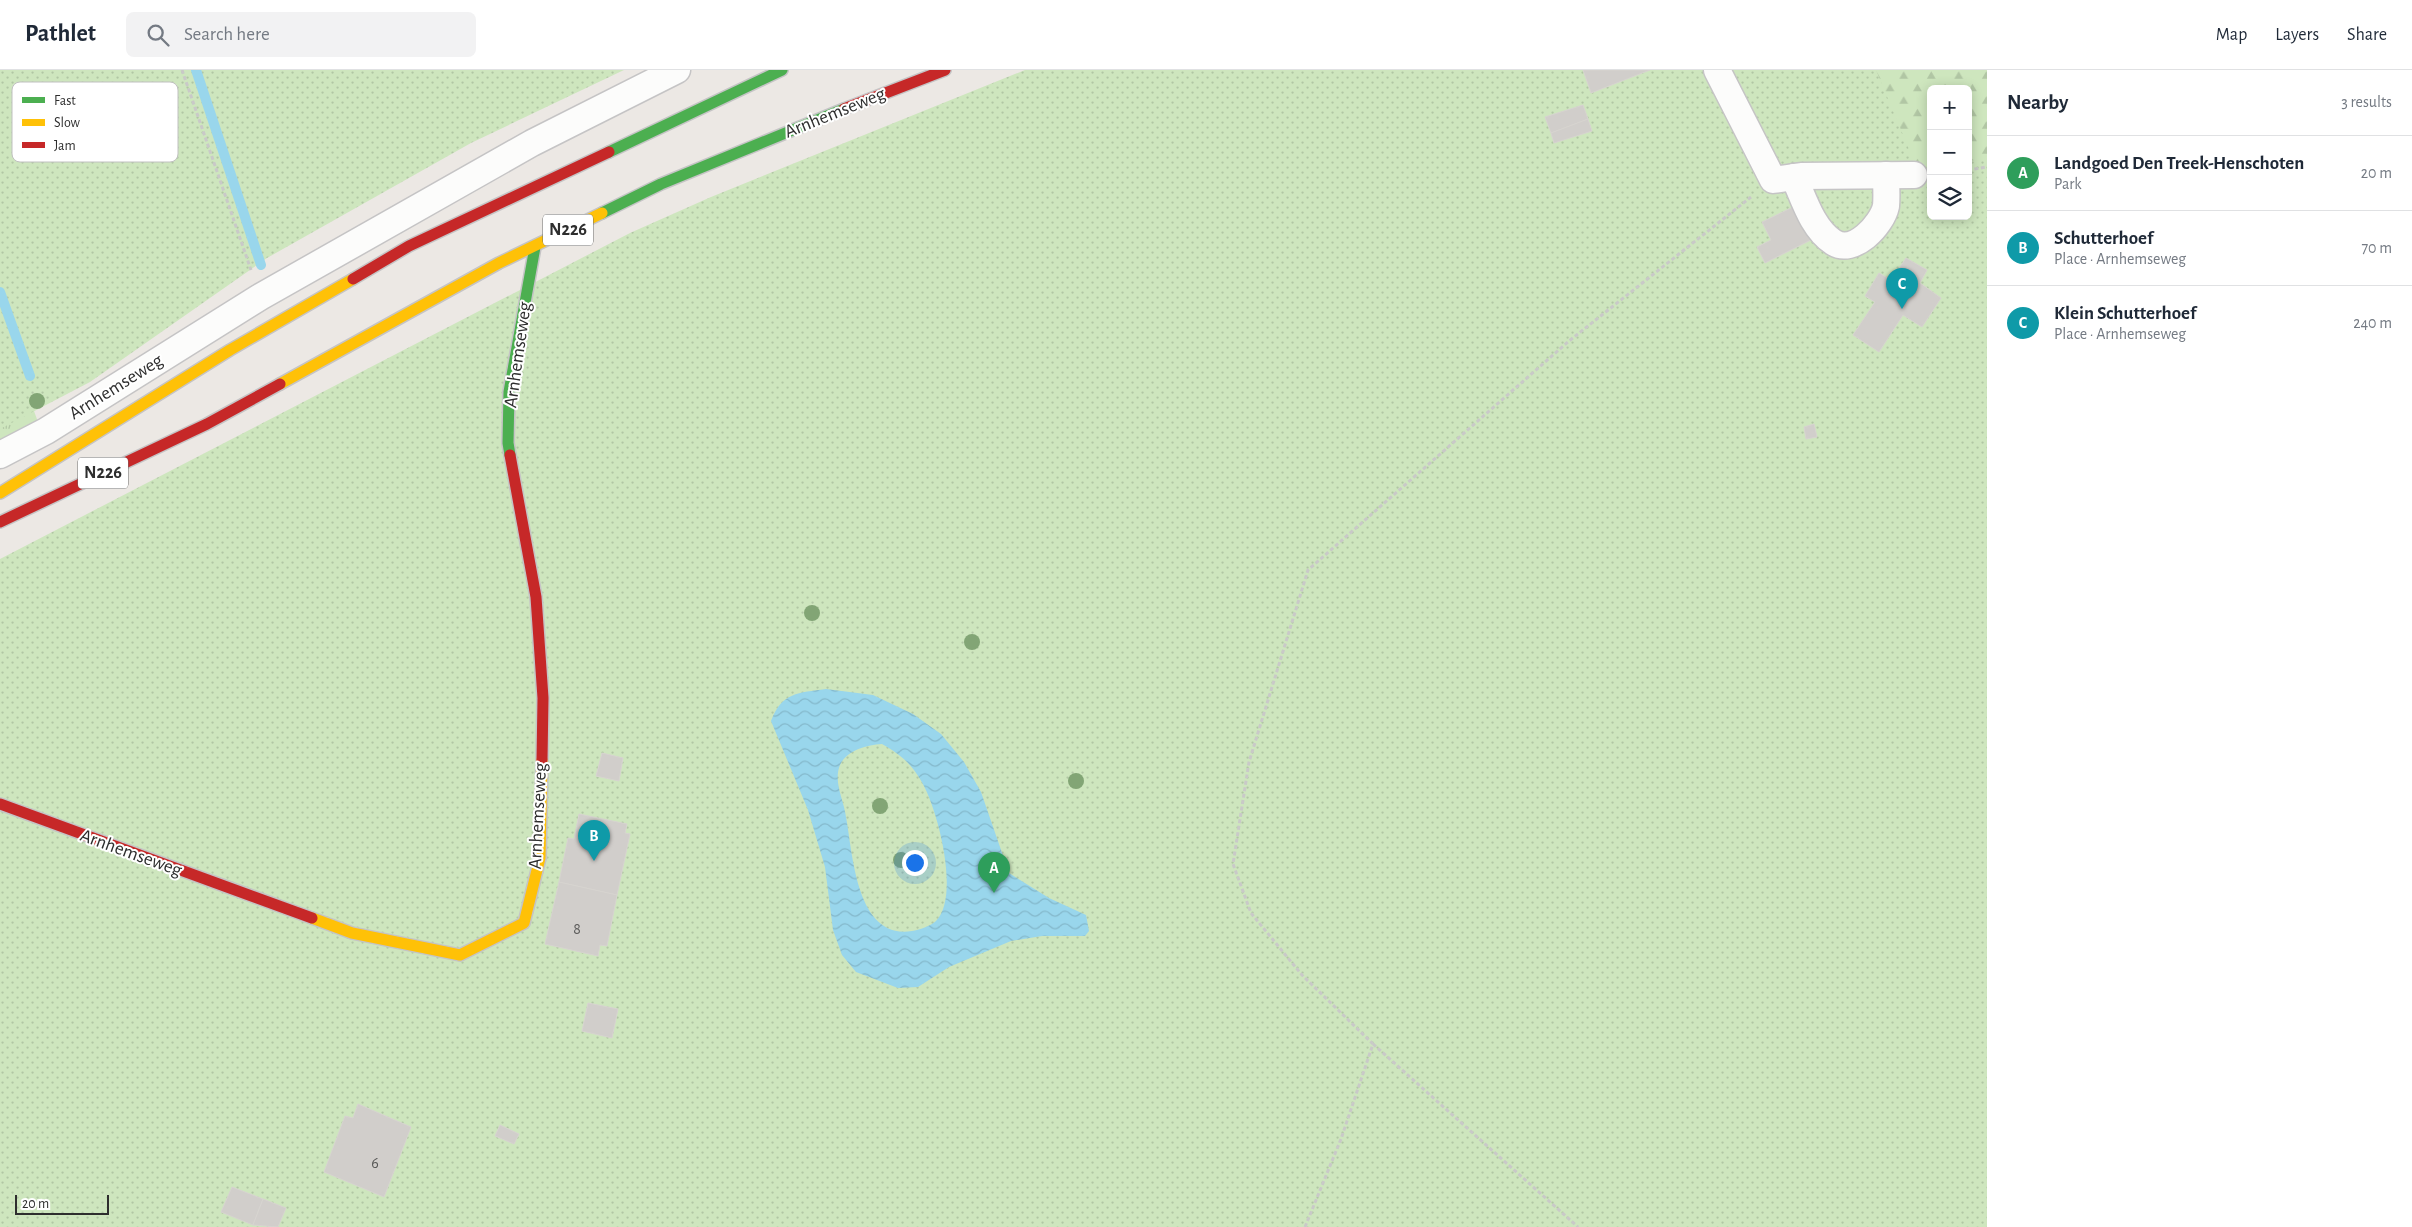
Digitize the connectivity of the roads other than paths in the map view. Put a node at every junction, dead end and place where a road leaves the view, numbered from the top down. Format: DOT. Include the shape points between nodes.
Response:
graph roads {
  1 [pos="677,70"];
  2 [pos="782,70"];
  3 [pos="945,70"];
  4 [pos="1717,70"];
  5 [pos="1886,175"];
  6 [pos="1914,175"];
  7 [pos="1783,178"];
  8 [pos="535,247"];
  9 [pos="0,456"];
  10 [pos="0,493"];
  11 [pos="0,522"];
  12 [pos="0,804"];
  1 -- 9 [label="street, Arnhemseweg" via="532,143 260,297 46,431"];
  2 -- 10 [label="main road, Arnhemseweg / N226" via="409,246 230,350"];
  3 -- 8 [label="main road, Arnhemseweg / N226" via="661,184"];
  4 -- 7 [label="street"];
  5 -- 6 [label="street"];
  5 -- 7 [label="street"];
  5 -- 7 [label="street" via="1886,208 1871,233 1852,246 1834,244 1818,228"];
  8 -- 11 [label="main road, Arnhemseweg / N226" via="499,263 207,424"];
  8 -- 12 [label="main road, Arnhemseweg" via="509,392 508,443 536,597 543,698 540,858 524,923 460,955 352,933"];
}
